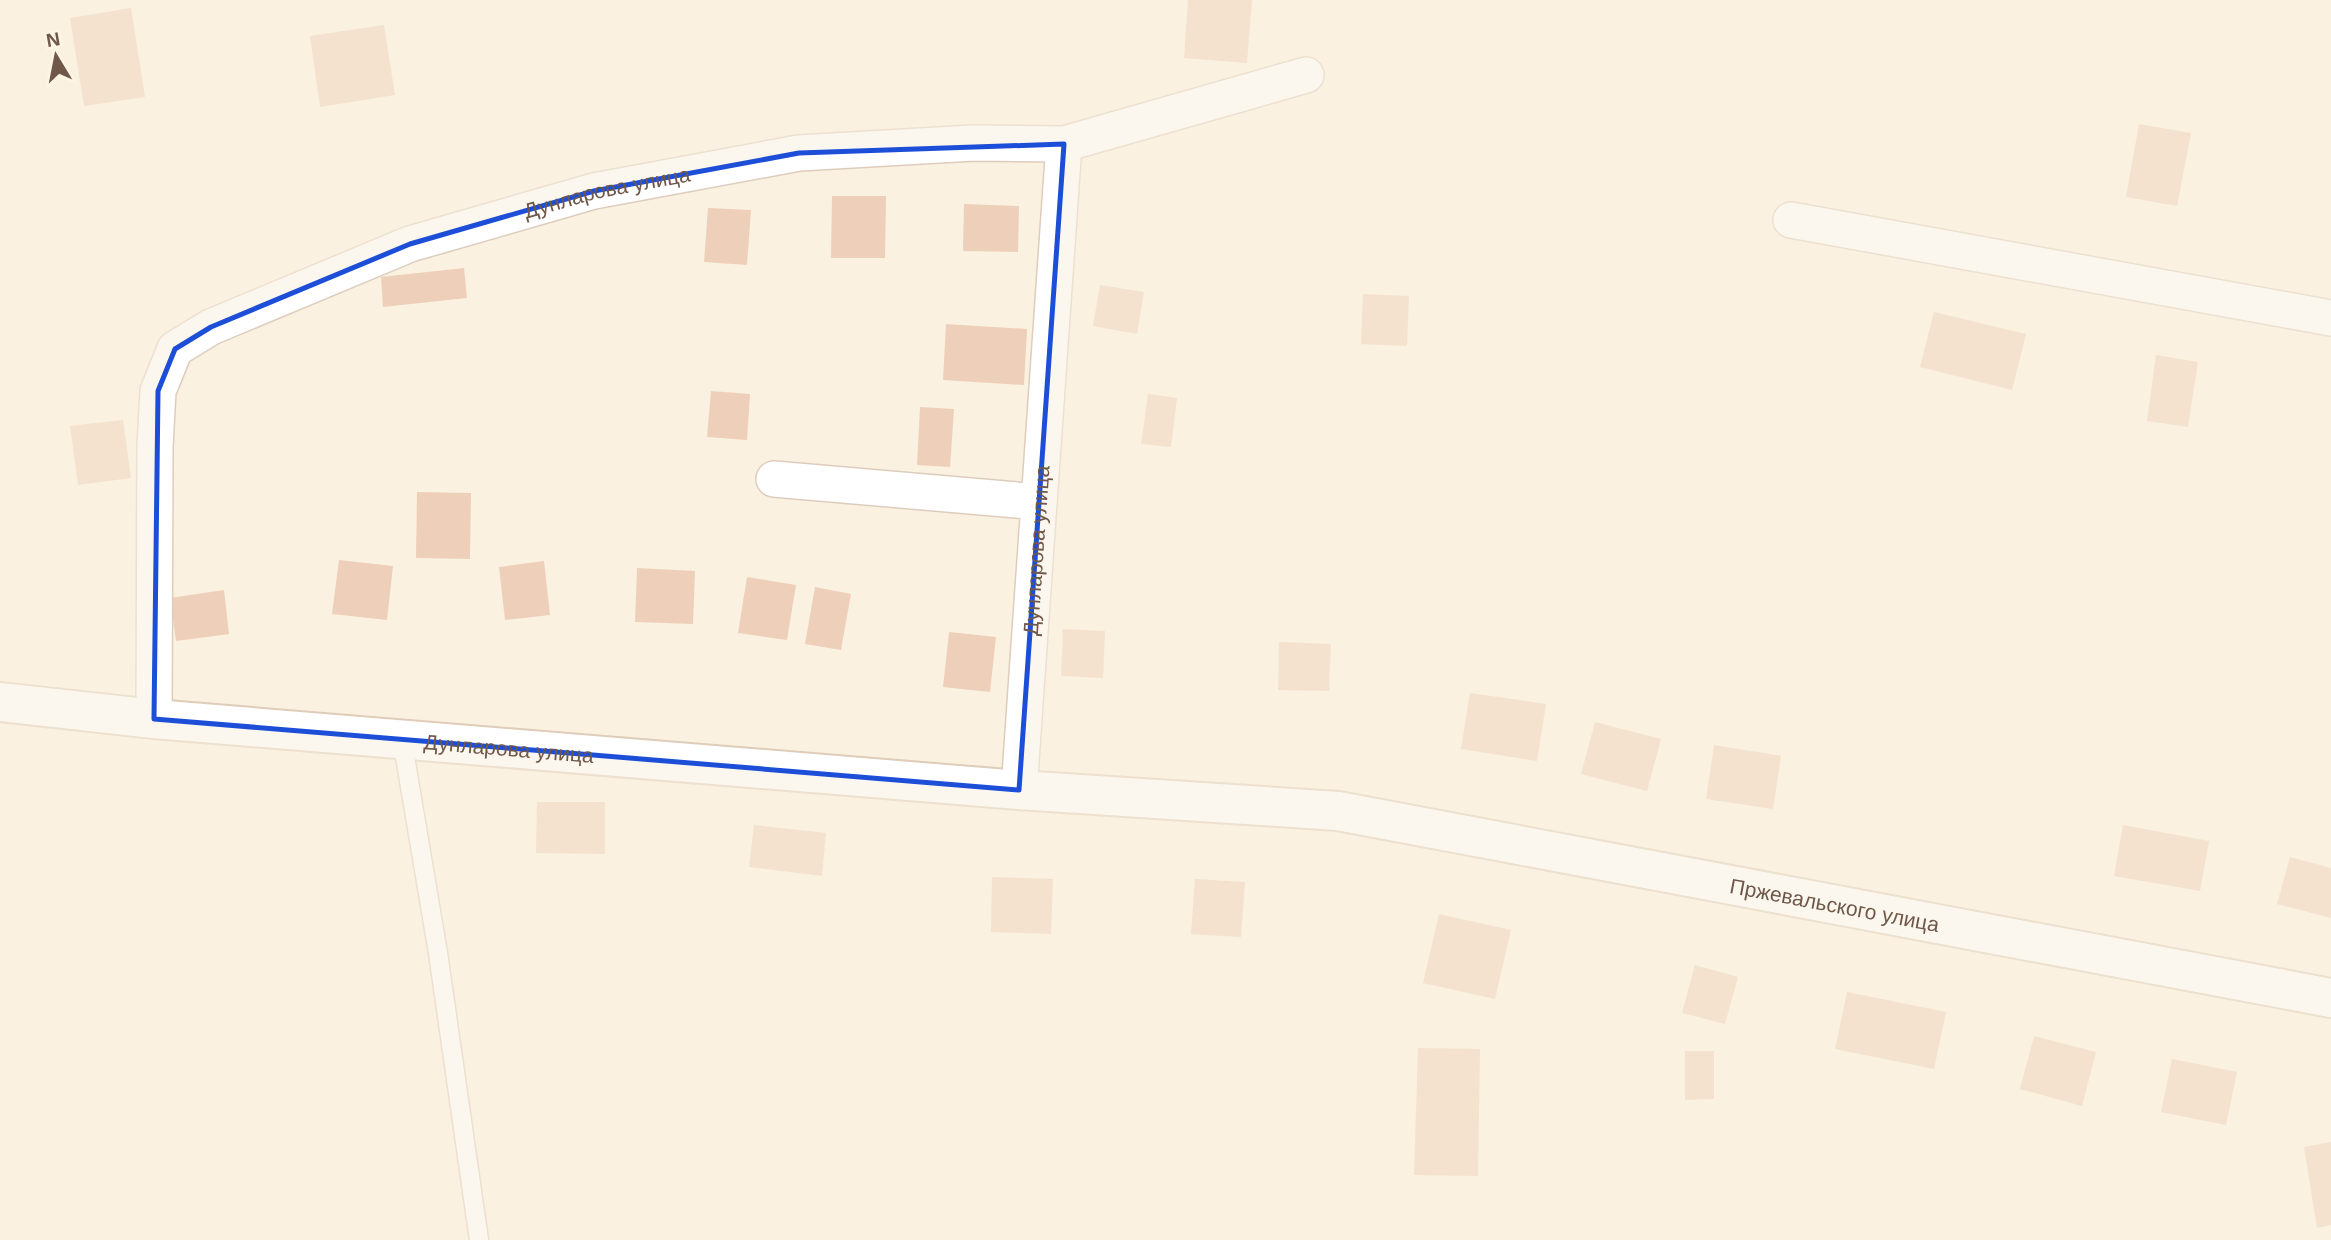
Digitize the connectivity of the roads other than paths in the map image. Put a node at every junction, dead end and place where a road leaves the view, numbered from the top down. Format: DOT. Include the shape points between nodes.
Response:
graph roads {
  1 [pos="1306,75"];
  2 [pos="1064,144"];
  3 [pos="1791,220"];
  4 [pos="2331,318"];
  5 [pos="774,479"];
  6 [pos="1039,502"];
  7 [pos="0,702"];
  8 [pos="154,719"];
  9 [pos="402,739"];
  10 [pos="1019,790"];
  11 [pos="1338,811"];
  12 [pos="2331,998"];
  13 [pos="479,1240"];
  1 -- 2 [label="street, Дунларова улица"];
  2 -- 6 [label="street, Дунларова улица"];
  2 -- 8 [label="street, Дунларова улица" via="974,143 799,153 594,191 410,244 211,327 175,349 158,391"];
  3 -- 4 [label="street"];
  5 -- 6 [label="street"];
  6 -- 10 [label="street, Дунларова улица"];
  7 -- 8 [label="street, Дунларова улица"];
  8 -- 9 [label="street, Дунларова улица"];
  9 -- 10 [label="street, Дунларова улица"];
  9 -- 13 [label="lane"];
  10 -- 11 [label="street, Дунларова улица"];
  11 -- 12 [label="street, Пржевальского улица"];
}
